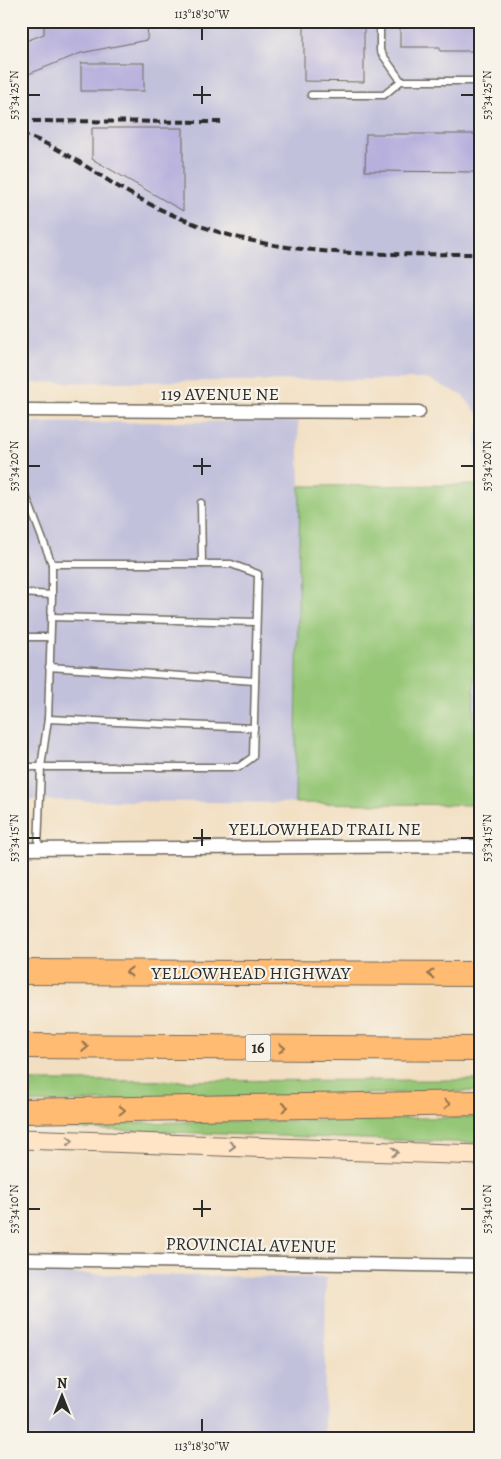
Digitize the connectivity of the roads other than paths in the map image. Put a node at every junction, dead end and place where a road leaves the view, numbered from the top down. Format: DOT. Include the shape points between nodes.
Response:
graph roads {
  1 [pos="380,21"];
  2 [pos="400,81"];
  3 [pos="480,81"];
  4 [pos="311,95"];
  5 [pos="21,410"];
  6 [pos="419,412"];
  7 [pos="21,488"];
  8 [pos="201,503"];
  9 [pos="52,564"];
  10 [pos="202,564"];
  11 [pos="21,593"];
  12 [pos="52,596"];
  13 [pos="51,617"];
  14 [pos="256,622"];
  15 [pos="21,636"];
  16 [pos="50,637"];
  17 [pos="49,667"];
  18 [pos="255,681"];
  19 [pos="48,720"];
  20 [pos="254,728"];
  21 [pos="21,766"];
  22 [pos="41,767"];
  23 [pos="480,846"];
  24 [pos="21,849"];
  25 [pos="38,849"];
  26 [pos="21,968"];
  27 [pos="21,972"];
  28 [pos="52,972"];
  29 [pos="480,974"];
  30 [pos="21,1046"];
  31 [pos="480,1049"];
  32 [pos="480,1103"];
  33 [pos="21,1111"];
  34 [pos="21,1140"];
  35 [pos="480,1155"];
  36 [pos="21,1259"];
  37 [pos="480,1266"];
  1 -- 2 [label="lane" via="380,51"];
  2 -- 3 [label="lane"];
  2 -- 4 [label="lane" via="384,95"];
  5 -- 6 [label="street, 119 AVENUE NE"];
  7 -- 9 [label="lane"];
  8 -- 10 [label="lane"];
  9 -- 10 [label="lane"];
  9 -- 12 [label="lane"];
  10 -- 14 [label="lane" via="231,564 258,574"];
  11 -- 12 [label="lane"];
  12 -- 13 [label="lane"];
  13 -- 14 [label="lane"];
  13 -- 16 [label="lane"];
  14 -- 18 [label="lane"];
  15 -- 16 [label="lane"];
  16 -- 17 [label="lane"];
  17 -- 18 [label="lane"];
  17 -- 19 [label="lane"];
  18 -- 20 [label="lane"];
  19 -- 20 [label="lane"];
  19 -- 22 [label="lane"];
  20 -- 22 [label="lane" via="253,757 239,767"];
  21 -- 22 [label="lane"];
  22 -- 25 [label="lane"];
  23 -- 25 [label="street, YELLOWHEAD TRAIL NE"];
  24 -- 25 [label="street, YELLOWHEAD TRAIL NE"];
  26 -- 28 [label="highway"];
  27 -- 28 [label="highway, YELLOWHEAD HIGHWAY"];
  29 -- 28 [label="highway, YELLOWHEAD HIGHWAY, one-way"];
  30 -- 31 [label="highway, 16, one-way"];
  33 -- 32 [label="highway, one-way"];
  34 -- 35 [label="main road, one-way"];
  36 -- 37 [label="street, PROVINCIAL AVENUE"];
}
